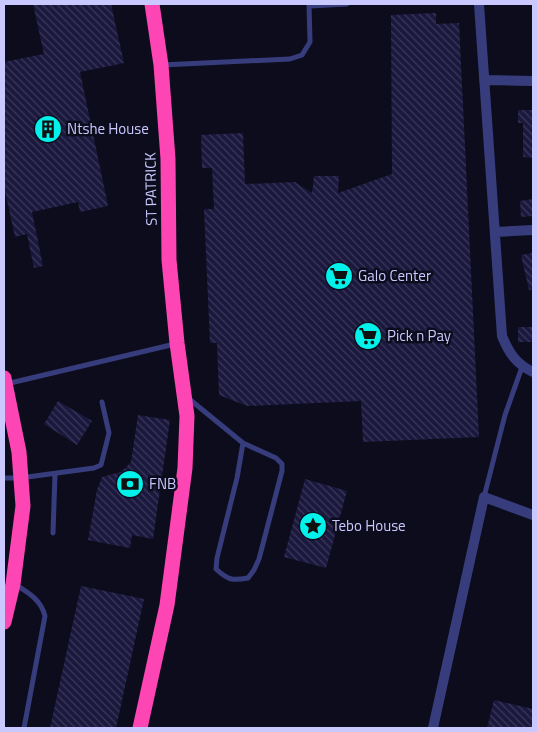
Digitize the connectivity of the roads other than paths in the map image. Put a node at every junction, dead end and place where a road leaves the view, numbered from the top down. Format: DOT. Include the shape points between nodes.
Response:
graph roads {
  1 [pos="152,4"];
  2 [pos="347,4"];
  3 [pos="479,4"];
  4 [pos="309,5"];
  5 [pos="161,65"];
  6 [pos="484,80"];
  7 [pos="533,81"];
  8 [pos="533,230"];
  9 [pos="496,232"];
  10 [pos="177,344"];
  11 [pos="522,367"];
  12 [pos="533,372"];
  13 [pos="5,381"];
  14 [pos="184,395"];
  15 [pos="102,402"];
  16 [pos="243,443"];
  17 [pos="55,474"];
  18 [pos="4,478"];
  19 [pos="20,478"];
  20 [pos="484,497"];
  21 [pos="533,515"];
  22 [pos="53,533"];
  23 [pos="13,584"];
  24 [pos="4,622"];
  25 [pos="24,728"];
  26 [pos="140,728"];
  27 [pos="433,728"];
  1 -- 5 [label="highway, ST PATRICK"];
  2 -- 4 [label="lane"];
  3 -- 6 [label="street"];
  4 -- 5 [label="lane" via="310,42 302,55 290,59"];
  5 -- 10 [label="highway, ST PATRICK" via="168,160 169,260"];
  6 -- 7 [label="street"];
  6 -- 9 [label="street"];
  8 -- 9 [label="street"];
  9 -- 11 [label="street" via="502,336 507,350"];
  10 -- 13 [label="lane"];
  10 -- 14 [label="highway, ST PATRICK"];
  11 -- 12 [label="street"];
  11 -- 20 [label="lane" via="505,415"];
  13 -- 19 [label="highway" via="19,452"];
  14 -- 16 [label="lane"];
  14 -- 26 [label="highway, ST PATRICK" via="187,416 185,468 167,605"];
  15 -- 17 [label="lane" via="109,433 101,465"];
  16 -- 16 [label="lane" via="276,458 282,464 282,471 257,565 248,578 236,580 225,578 216,569"];
  17 -- 19 [label="lane"];
  17 -- 22 [label="lane"];
  18 -- 19 [label="lane"];
  19 -- 23 [label="highway" via="23,506"];
  20 -- 21 [label="street"];
  20 -- 27 [label="street"];
  23 -- 24 [label="highway"];
  23 -- 25 [label="lane" via="36,599 45,616"];
}
